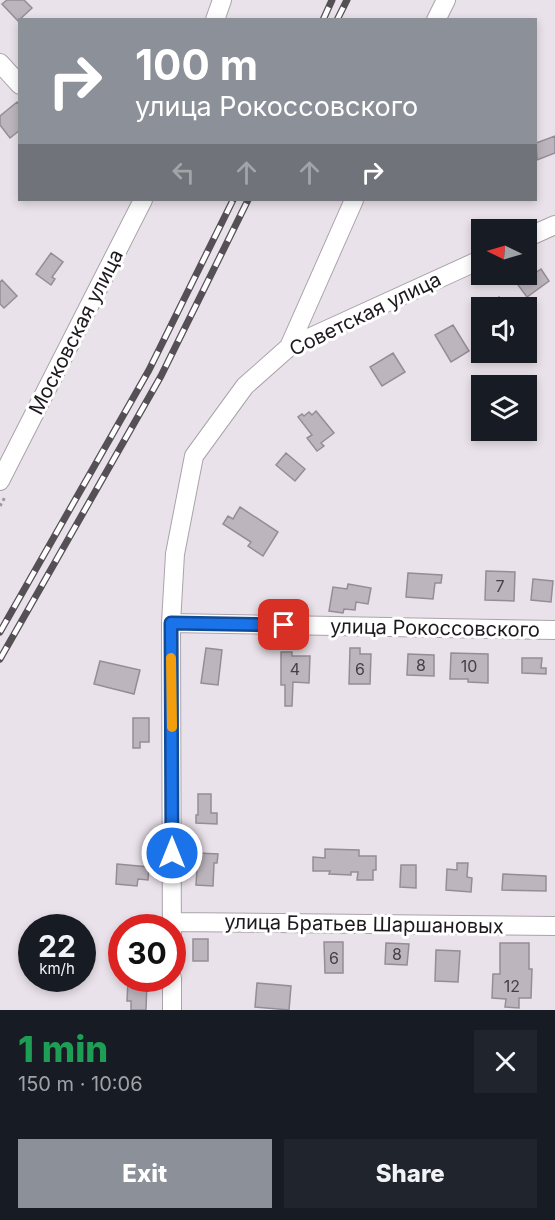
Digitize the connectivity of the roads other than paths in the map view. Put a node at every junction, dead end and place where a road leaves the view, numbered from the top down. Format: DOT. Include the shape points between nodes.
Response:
graph roads {
  1 [pos="222,0"];
  2 [pos="432,0"];
  3 [pos="446,0"];
  4 [pos="216,18"];
  5 [pos="428,18"];
  6 [pos="437,18"];
  7 [pos="0,63"];
  8 [pos="18,83"];
  9 [pos="142,201"];
  10 [pos="354,201"];
  11 [pos="555,225"];
  12 [pos="537,233"];
  13 [pos="471,264"];
  14 [pos="289,347"];
  15 [pos="8,448"];
  16 [pos="0,481"];
  17 [pos="171,623"];
  18 [pos="555,630"];
  19 [pos="173,914"];
  20 [pos="186,922"];
  21 [pos="555,926"];
  22 [pos="172,992"];
  23 [pos="172,1010"];
  1 -- 4 [label="street"];
  2 -- 5 [label="street"];
  3 -- 6 [label="street"];
  7 -- 8 [label="street"];
  9 -- 15 [label="street, Московская улица"];
  10 -- 14 [label="street"];
  11 -- 12 [label="street"];
  13 -- 14 [label="street, Советская улица"];
  14 -- 17 [label="street, Советская улица" via="244,386 195,456 175,554"];
  15 -- 16 [label="street, Московская улица"];
  17 -- 18 [label="street, улица Рокоссовского"];
  17 -- 19 [label="street, Советская улица"];
  20 -- 21 [label="street, улица Братьев Шаршановых"];
  22 -- 23 [label="street"];
}
